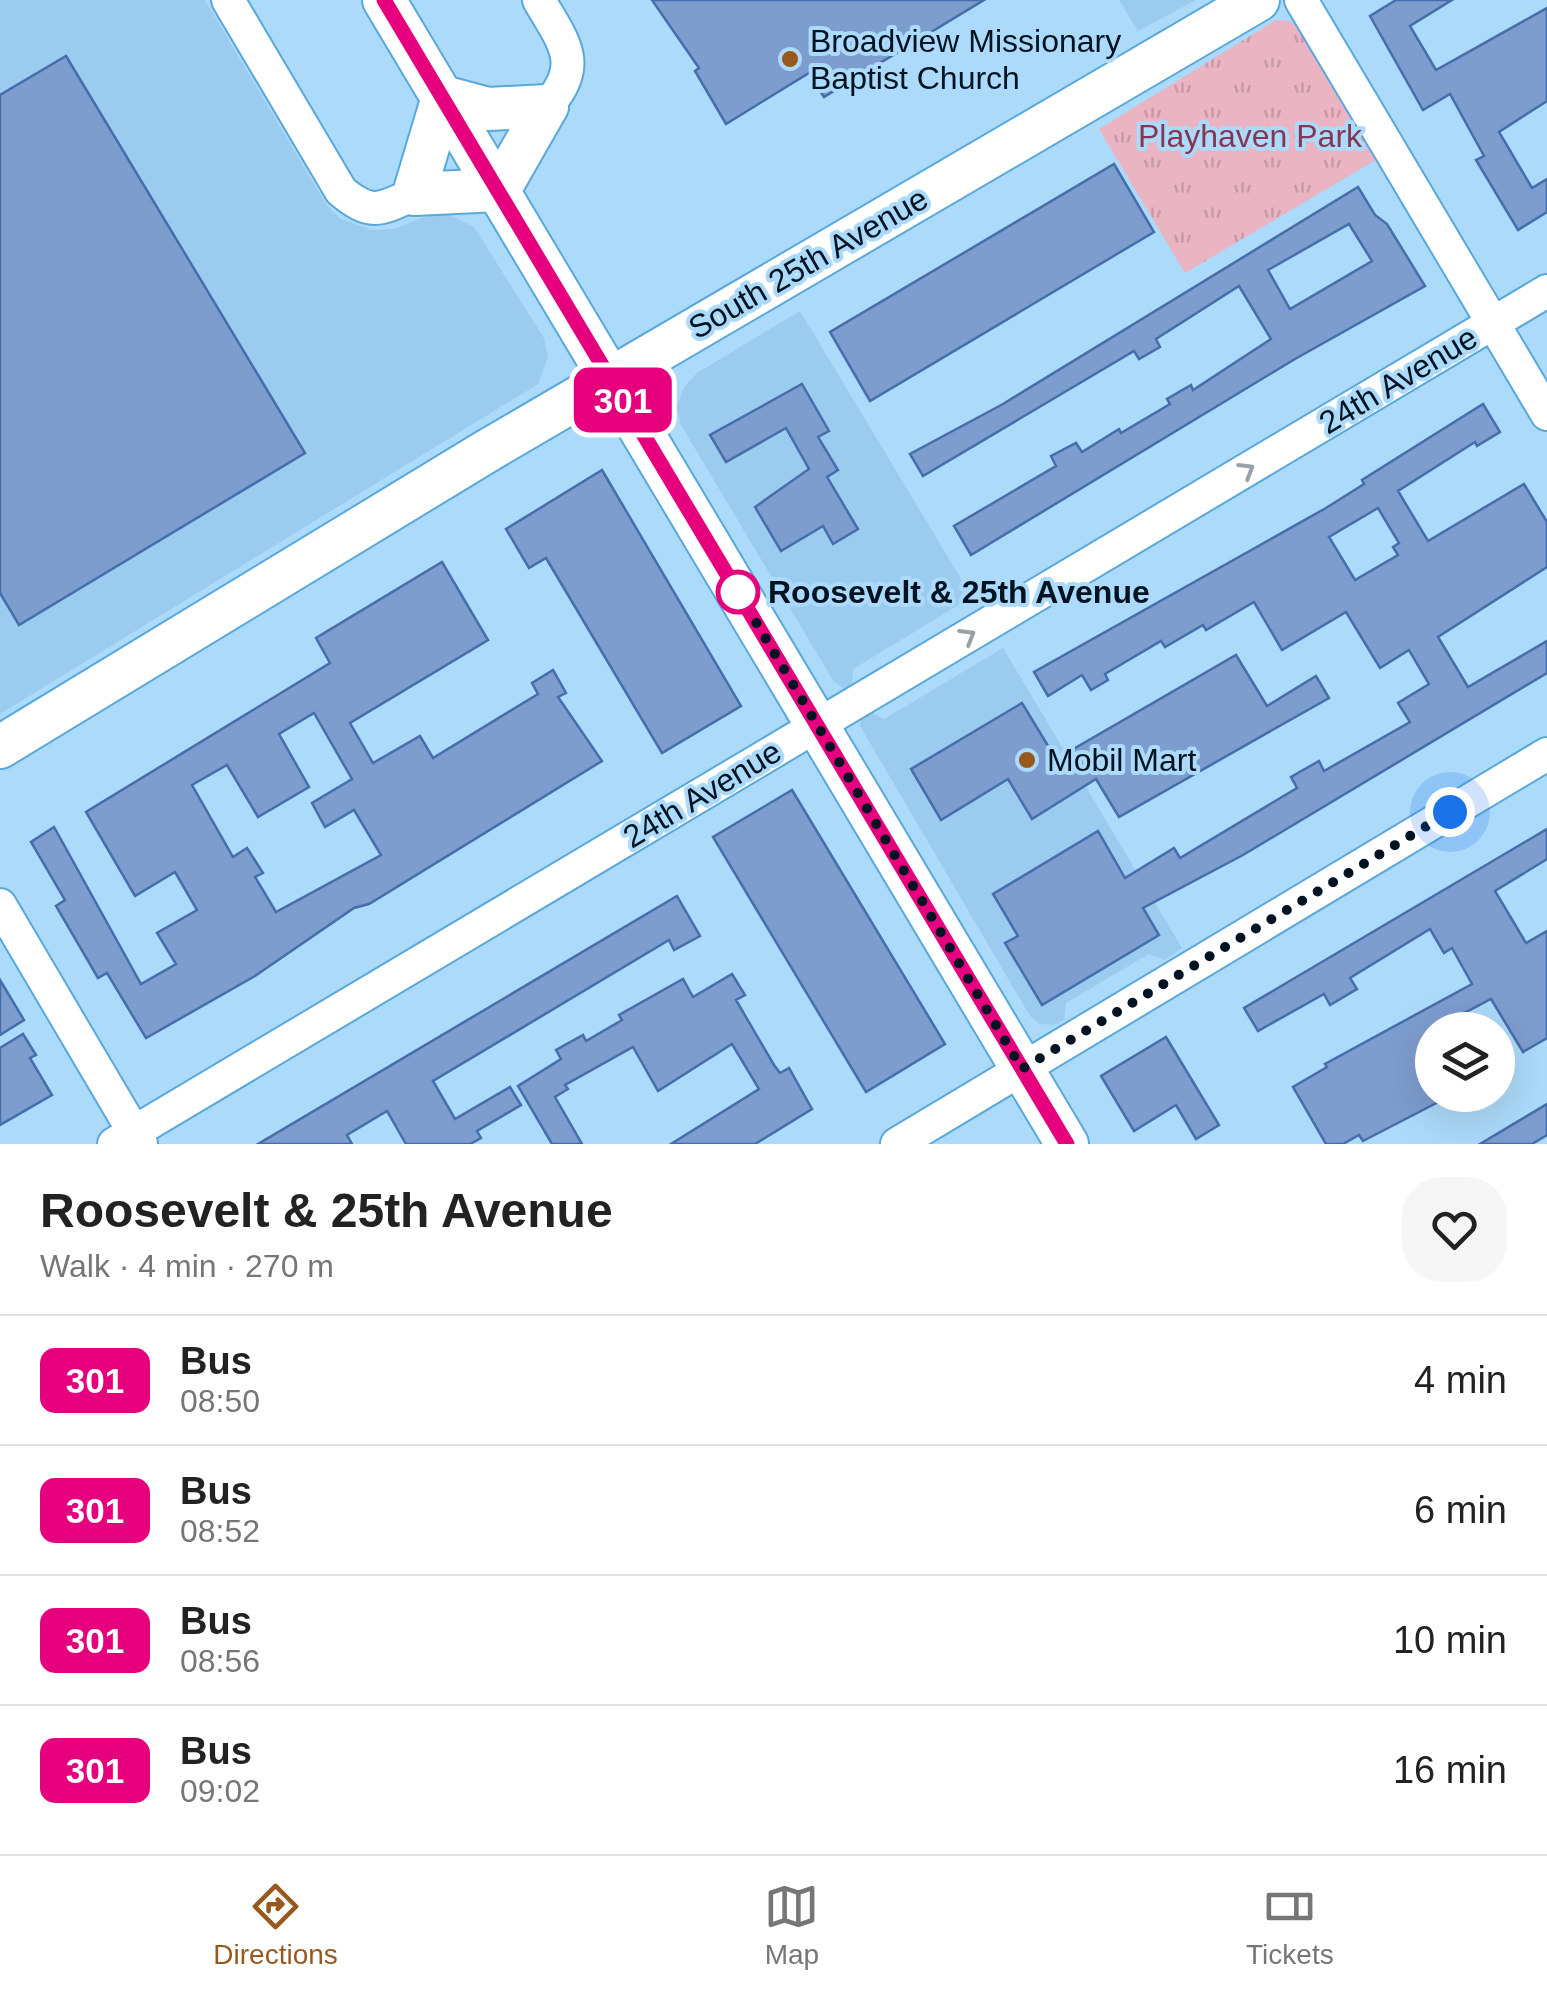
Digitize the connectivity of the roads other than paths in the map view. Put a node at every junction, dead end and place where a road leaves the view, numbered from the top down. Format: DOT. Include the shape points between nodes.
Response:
graph roads {
  1 [pos="228,0"];
  2 [pos="384,0"];
  3 [pos="539,0"];
  4 [pos="1258,0"];
  5 [pos="1301,0"];
  6 [pos="443,97"];
  7 [pos="547,106"];
  8 [pos="499,190"];
  9 [pos="414,194"];
  10 [pos="1547,291"];
  11 [pos="1494,322"];
  12 [pos="610,378"];
  13 [pos="1547,414"];
  14 [pos="818,725"];
  15 [pos="0,747"];
  16 [pos="1547,754"];
  17 [pos="0,904"];
  18 [pos="1022,1069"];
  19 [pos="130,1140"];
  20 [pos="897,1144"];
  21 [pos="1067,1144"];
  1 -- 9 [label="street" via="341,191 358,206 381,210"];
  2 -- 6 [label="main road"];
  3 -- 7 [label="street" via="568,53 569,75"];
  4 -- 12 [label="main road, South 25th Avenue"];
  5 -- 11 [label="street"];
  6 -- 7 [label="main road" via="488,109"];
  6 -- 8 [label="main road"];
  6 -- 9 [label="main road"];
  7 -- 8 [label="main road"];
  8 -- 9 [label="main road"];
  8 -- 12 [label="main road"];
  10 -- 11 [label="street, 24th Avenue"];
  11 -- 13 [label="street"];
  14 -- 11 [label="street, 24th Avenue, one-way"];
  12 -- 14 [label="main road"];
  12 -- 15 [label="main road, South 25th Avenue"];
  14 -- 18 [label="main road"];
  14 -- 19 [label="street, 24th Avenue"];
  16 -- 18 [label="street"];
  17 -- 19 [label="street"];
  18 -- 20 [label="street"];
  18 -- 21 [label="main road"];
}
